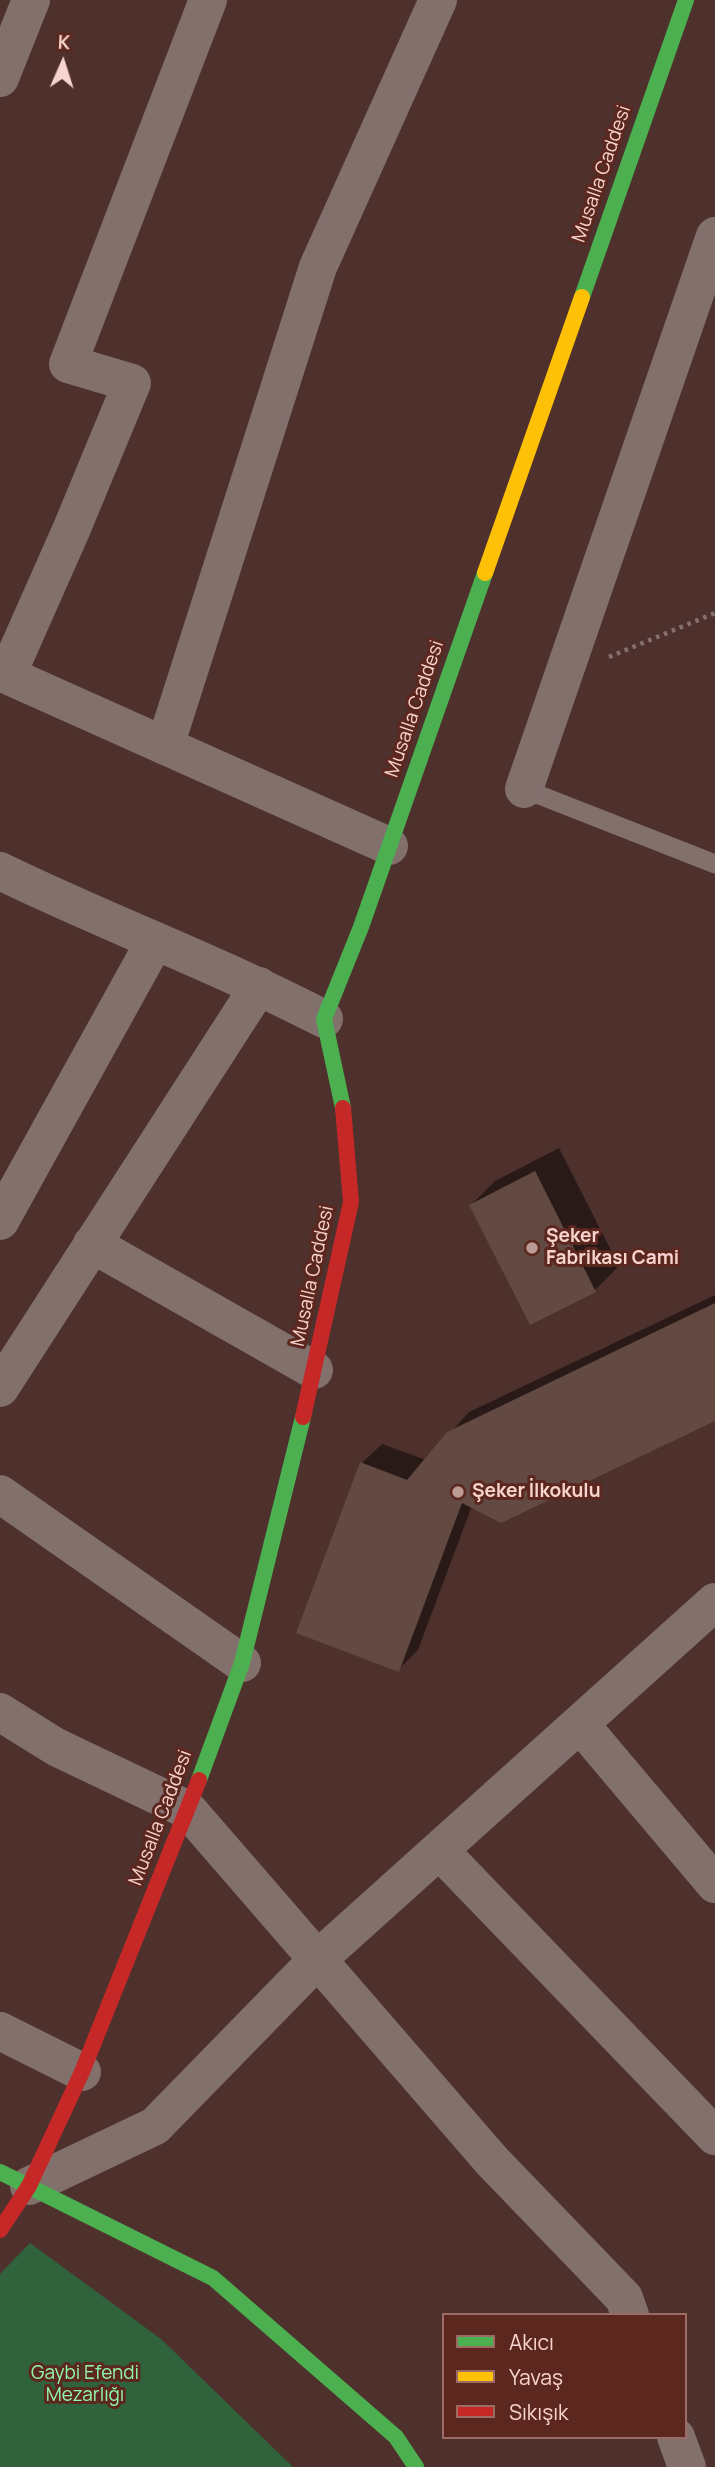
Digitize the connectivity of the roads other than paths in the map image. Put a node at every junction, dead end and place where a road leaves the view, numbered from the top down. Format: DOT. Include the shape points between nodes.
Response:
graph roads {
  1 [pos="31,0"];
  2 [pos="208,0"];
  3 [pos="438,0"];
  4 [pos="686,0"];
  5 [pos="0,78"];
  6 [pos="715,236"];
  7 [pos="3,673"];
  8 [pos="165,746"];
  9 [pos="524,789"];
  10 [pos="389,846"];
  11 [pos="715,864"];
  12 [pos="0,871"];
  13 [pos="155,940"];
  14 [pos="259,985"];
  15 [pos="324,1019"];
  16 [pos="0,1221"];
  17 [pos="92,1244"];
  18 [pos="314,1370"];
  19 [pos="0,1388"];
  20 [pos="0,1494"];
  21 [pos="715,1602"];
  22 [pos="242,1663"];
  23 [pos="0,1712"];
  24 [pos="580,1724"];
  25 [pos="188,1810"];
  26 [pos="703,1845"];
  27 [pos="439,1850"];
  28 [pos="715,1884"];
  29 [pos="318,1959"];
  30 [pos="0,2031"];
  31 [pos="82,2073"];
  32 [pos="715,2136"];
  33 [pos="14,2179"];
  34 [pos="0,2230"];
  35 [pos="629,2313"];
  36 [pos="677,2439"];
  37 [pos="416,2467"];
  38 [pos="687,2467"];
  1 -- 5 [label="street"];
  2 -- 7 [label="street" via="68,364 132,383 72,528"];
  3 -- 8 [label="street" via="318,267"];
  4 -- 10 [label="street, Musalla Caddesi"];
  6 -- 9 [label="street"];
  7 -- 8 [label="street"];
  8 -- 10 [label="street"];
  9 -- 11 [label="lane"];
  10 -- 15 [label="street, Musalla Caddesi"];
  12 -- 13 [label="street"];
  13 -- 14 [label="street"];
  13 -- 16 [label="street"];
  14 -- 15 [label="street"];
  14 -- 17 [label="street"];
  15 -- 18 [label="street, Musalla Caddesi" via="342,1098 351,1202"];
  17 -- 18 [label="street"];
  17 -- 19 [label="street"];
  18 -- 22 [label="street, Musalla Caddesi"];
  20 -- 22 [label="street"];
  21 -- 24 [label="street"];
  22 -- 25 [label="street, Musalla Caddesi"];
  23 -- 25 [label="street" via="55,1747"];
  24 -- 26 [label="street"];
  24 -- 27 [label="street"];
  25 -- 29 [label="street"];
  25 -- 31 [label="street, Musalla Caddesi"];
  26 -- 28 [label="street"];
  27 -- 29 [label="street"];
  27 -- 32 [label="street"];
  29 -- 33 [label="street" via="155,2126"];
  29 -- 35 [label="street" via="492,2161 624,2298"];
  30 -- 31 [label="street"];
  31 -- 33 [label="street, Musalla Caddesi"];
  33 -- 34 [label="street, Musalla Caddesi"];
  33 -- 37 [label="street" via="213,2278 396,2437"];
  36 -- 38 [label="street"];
}
